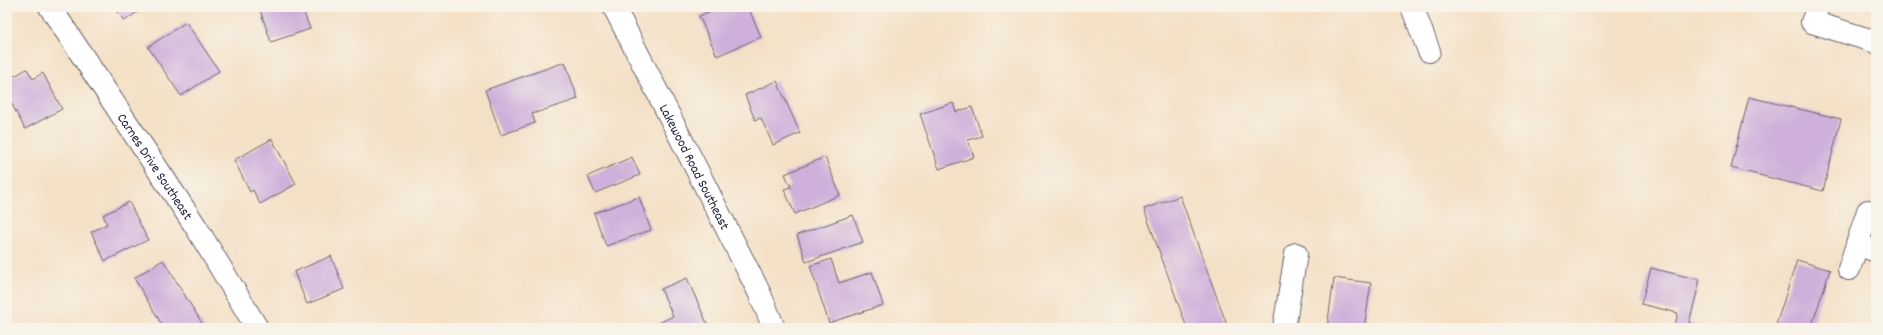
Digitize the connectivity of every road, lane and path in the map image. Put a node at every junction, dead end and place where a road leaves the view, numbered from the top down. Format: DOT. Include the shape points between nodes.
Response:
graph roads {
  1 [pos="50,7"];
  2 [pos="614,7"];
  3 [pos="1412,7"];
  4 [pos="1818,7"];
  5 [pos="1876,42"];
  6 [pos="1429,51"];
  7 [pos="1868,211"];
  8 [pos="1866,248"];
  9 [pos="1296,254"];
  10 [pos="1849,269"];
  11 [pos="257,328"];
  12 [pos="774,328"];
  13 [pos="1284,328"];
  1 -- 11 [label="street, Carnes Drive Southeast" via="196,227"];
  2 -- 12 [label="street, Lakewood Road Southeast" via="759,292"];
  3 -- 6 [label="street"];
  4 -- 5 [label="street" via="1812,22"];
  7 -- 8 [label="street"];
  8 -- 10 [label="street"];
  9 -- 13 [label="street"];
}
